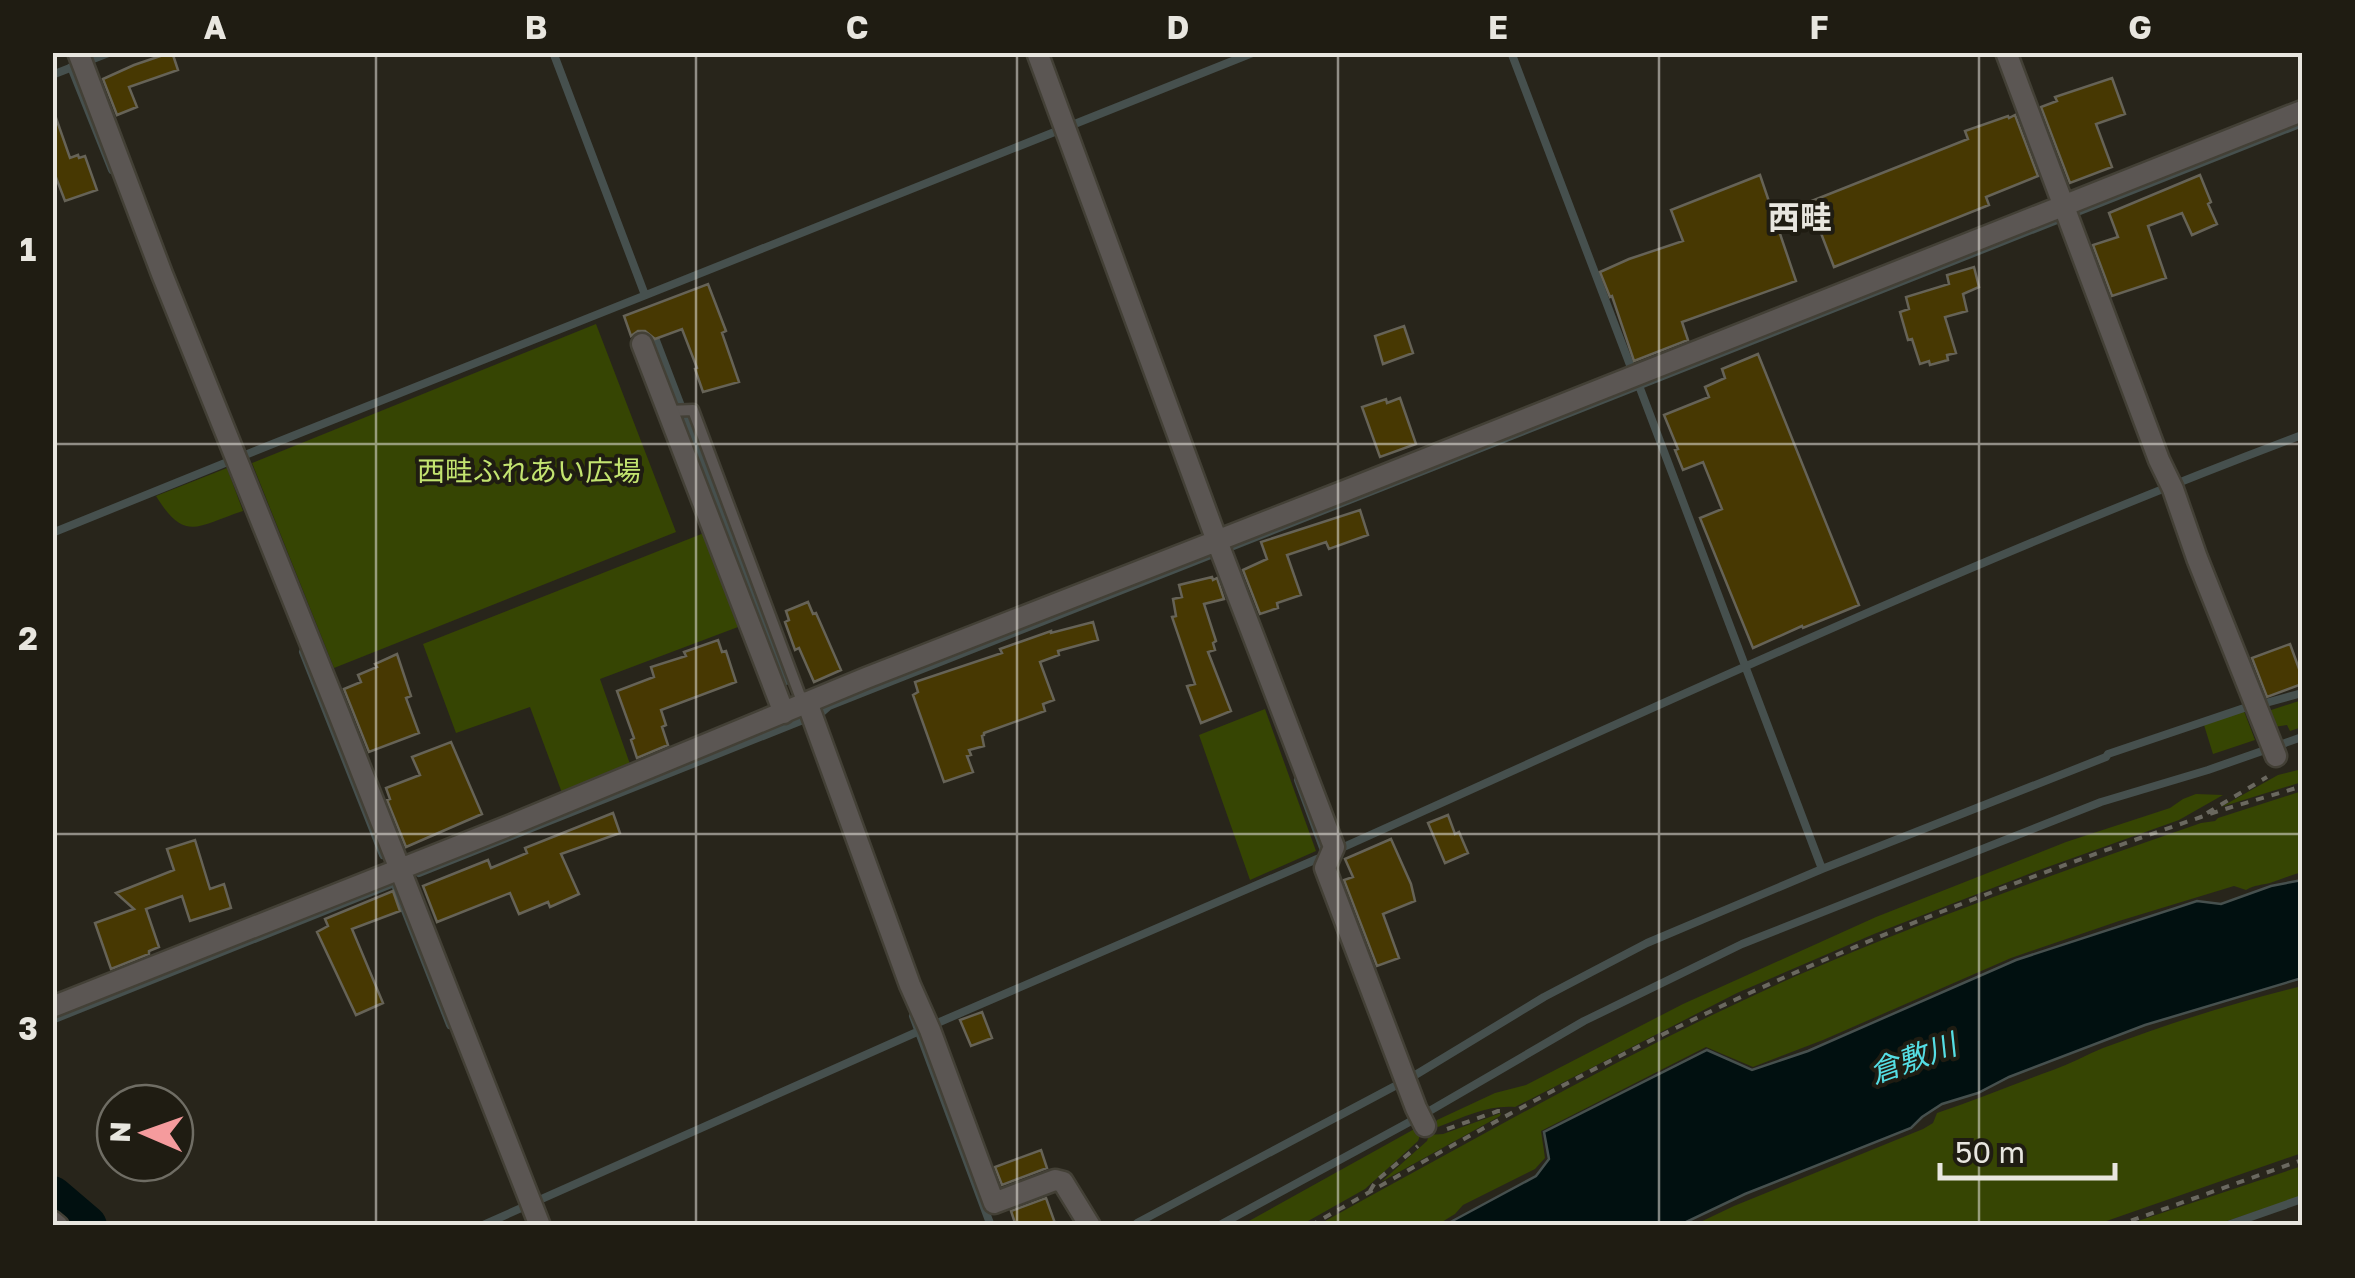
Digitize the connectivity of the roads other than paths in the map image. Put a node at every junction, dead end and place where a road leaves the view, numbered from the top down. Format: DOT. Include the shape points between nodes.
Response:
graph roads {
  1 [pos="1038,52"];
  2 [pos="2006,52"];
  3 [pos="81,60"];
  4 [pos="2302,111"];
  5 [pos="2066,215"];
  6 [pos="642,344"];
  7 [pos="1220,548"];
  8 [pos="804,710"];
  9 [pos="2273,748"];
  10 [pos="401,869"];
  11 [pos="52,1007"];
  12 [pos="1423,1122"];
  13 [pos="534,1210"];
  14 [pos="52,1221"];
  15 [pos="58,1226"];
  16 [pos="1090,1226"];
  1 -- 7 [label="street"];
  2 -- 5 [label="street"];
  3 -- 10 [label="street"];
  4 -- 5 [label="street"];
  5 -- 7 [label="street" via="1936,256"];
  5 -- 9 [label="street"];
  6 -- 8 [label="street" via="678,411"];
  7 -- 8 [label="street"];
  7 -- 12 [label="street" via="1334,846 1325,868"];
  8 -- 10 [label="street"];
  8 -- 16 [label="street" via="994,1204 1055,1180 1063,1182"];
  10 -- 11 [label="street"];
  10 -- 13 [label="street"];
  14 -- 15 [label="street"];
}
